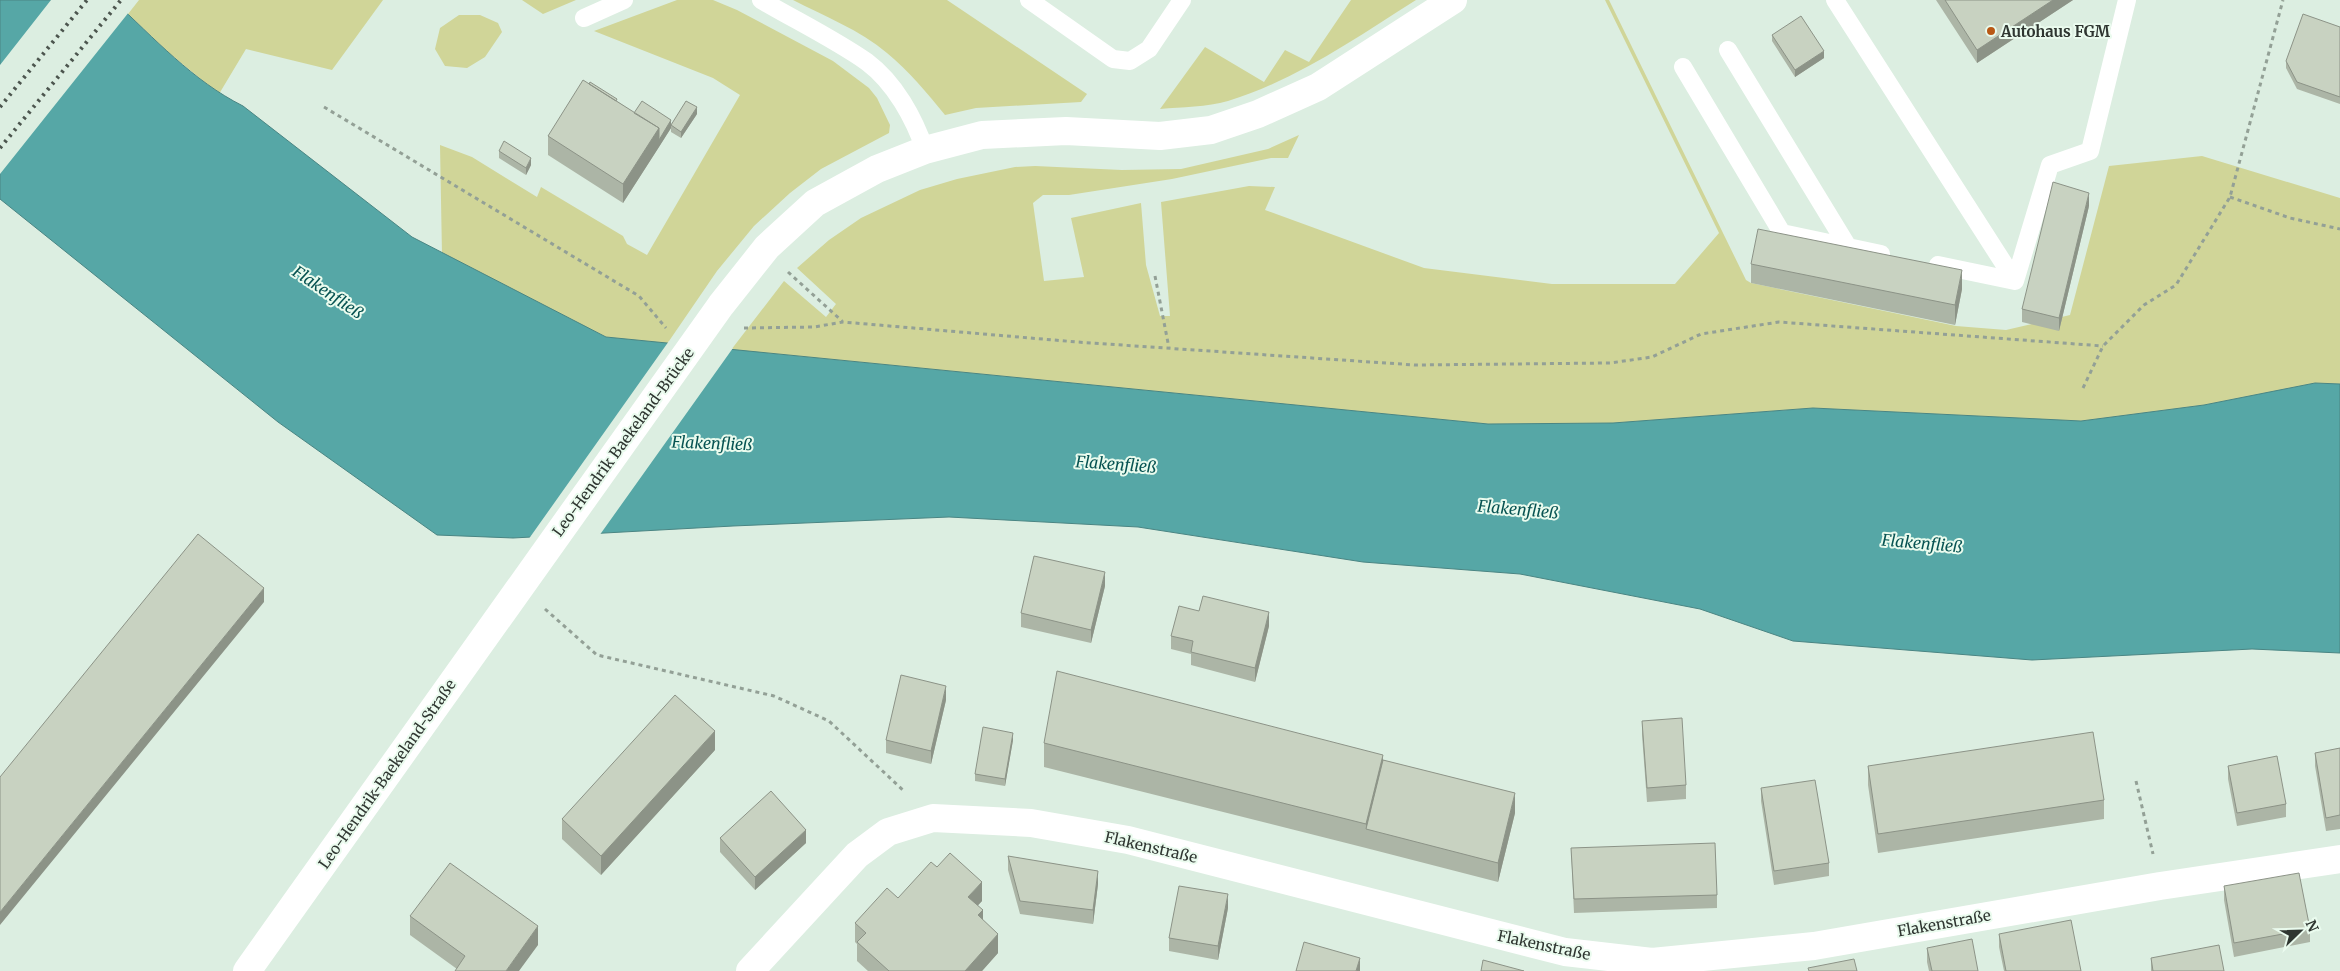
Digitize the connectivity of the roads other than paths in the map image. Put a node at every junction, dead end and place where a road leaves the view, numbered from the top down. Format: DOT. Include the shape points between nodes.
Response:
graph roads {
  1 [pos="624,0"];
  2 [pos="761,0"];
  3 [pos="1029,0"];
  4 [pos="1182,0"];
  5 [pos="1453,0"];
  6 [pos="1835,0"];
  7 [pos="2127,0"];
  8 [pos="584,18"];
  9 [pos="1728,50"];
  10 [pos="1683,68"];
  11 [pos="925,150"];
  12 [pos="1848,247"];
  13 [pos="1894,256"];
  14 [pos="1922,262"];
  15 [pos="2015,281"];
  16 [pos="526,578"];
  17 [pos="2340,858"];
  18 [pos="247,971"];
  19 [pos="750,971"];
  1 -- 8 [label="lane"];
  2 -- 11 [label="lane" via="868,63 894,90 916,126"];
  3 -- 4 [label="lane" via="1112,59 1130,61 1149,49"];
  5 -- 11 [label="street" via="1318,87 1258,114 1211,130 1160,136 1066,132 982,135"];
  6 -- 15 [label="lane"];
  7 -- 15 [label="lane" via="2090,151 2050,165"];
  9 -- 12 [label="lane"];
  10 -- 12 [label="lane" via="1782,233"];
  11 -- 16 [label="street, Leo-Hendrik Baekeland-Brücke" via="877,169 815,203 767,247"];
  12 -- 13 [label="lane"];
  14 -- 15 [label="lane"];
  16 -- 18 [label="street, Leo-Hendrik-Baekeland-Straße"];
  17 -- 19 [label="street, Flakenstraße" via="1814,946 1652,962 1565,952 1128,840 1031,823 933,818 888,832 857,854"];
}
